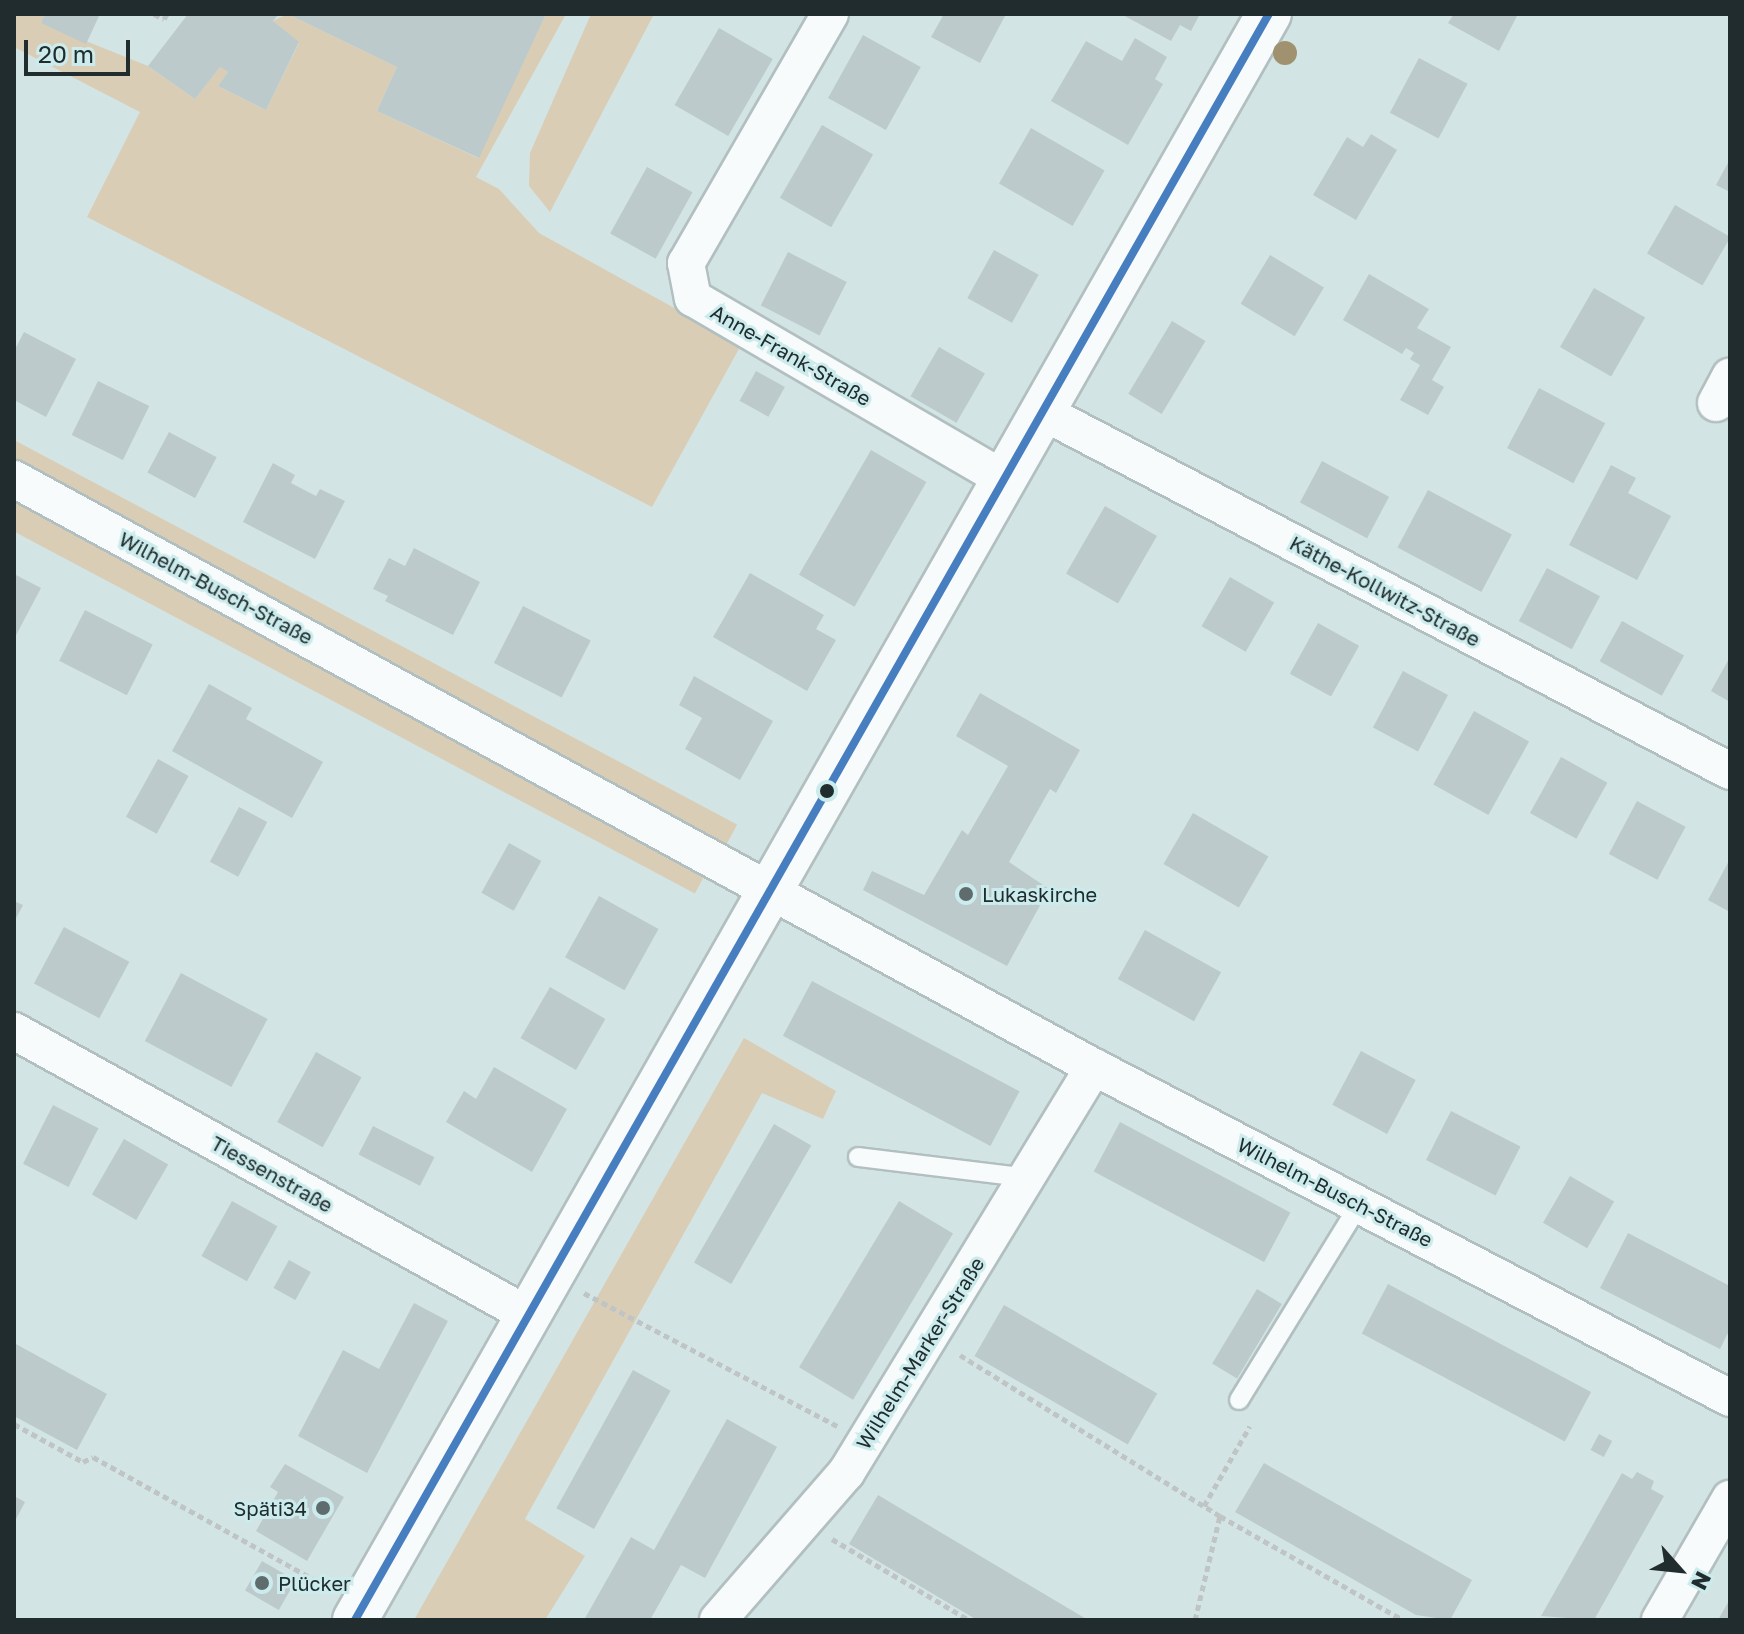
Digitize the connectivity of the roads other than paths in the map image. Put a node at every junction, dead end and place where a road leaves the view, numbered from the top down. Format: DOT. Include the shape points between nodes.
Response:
graph roads {
  1 [pos="830,14"];
  2 [pos="1269,14"];
  3 [pos="1041,411"];
  4 [pos="1002,478"];
  5 [pos="14,479"];
  6 [pos="1730,771"];
  7 [pos="771,887"];
  8 [pos="14,1031"];
  9 [pos="1094,1067"];
  10 [pos="858,1157"];
  11 [pos="1030,1178"];
  12 [pos="1359,1205"];
  13 [pos="530,1316"];
  14 [pos="1730,1398"];
  15 [pos="1239,1400"];
  16 [pos="1730,1499"];
  17 [pos="342,1604"];
  18 [pos="1668,1617"];
  19 [pos="718,1620"];
  1 -- 4 [label="street, Anne-Frank-Straße" via="686,263 693,298"];
  2 -- 3 [label="main road"];
  3 -- 4 [label="main road"];
  3 -- 6 [label="street, Käthe-Kollwitz-Straße"];
  4 -- 7 [label="main road"];
  5 -- 7 [label="street, Wilhelm-Busch-Straße"];
  7 -- 9 [label="street, Wilhelm-Busch-Straße"];
  7 -- 13 [label="main road"];
  8 -- 13 [label="street, Tiessenstraße"];
  9 -- 11 [label="street, Wilhelm-Marker-Straße"];
  9 -- 12 [label="street, Wilhelm-Busch-Straße"];
  10 -- 11 [label="lane"];
  11 -- 19 [label="street, Wilhelm-Marker-Straße" via="846,1473"];
  12 -- 14 [label="street, Wilhelm-Busch-Straße"];
  12 -- 15 [label="lane"];
  13 -- 17 [label="main road"];
  16 -- 18 [label="street"];
}
